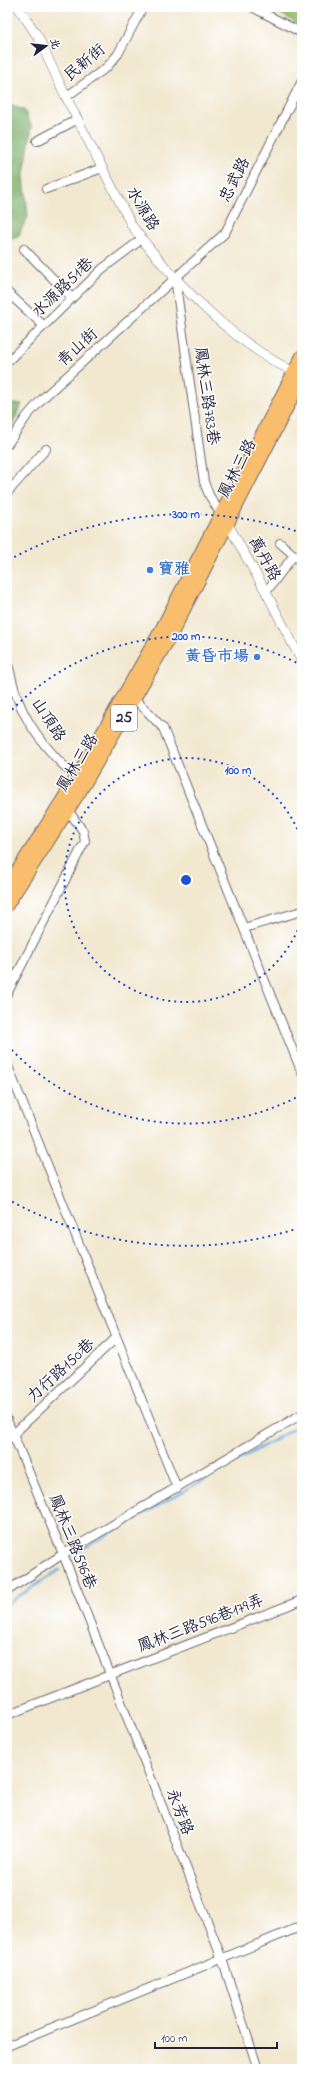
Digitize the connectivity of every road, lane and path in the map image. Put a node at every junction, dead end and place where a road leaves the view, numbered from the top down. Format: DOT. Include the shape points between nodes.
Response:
graph roads {
  1 [pos="18,7"];
  2 [pos="143,7"];
  3 [pos="252,7"];
  4 [pos="302,34"];
  5 [pos="302,81"];
  6 [pos="66,97"];
  7 [pos="78,119"];
  8 [pos="37,141"];
  9 [pos="102,168"];
  10 [pos="46,189"];
  11 [pos="142,240"];
  12 [pos="24,249"];
  13 [pos="175,278"];
  14 [pos="7,292"];
  15 [pos="72,298"];
  16 [pos="43,326"];
  17 [pos="302,356"];
  18 [pos="7,362"];
  19 [pos="299,375"];
  20 [pos="7,445"];
  21 [pos="46,449"];
  22 [pos="8,492"];
  23 [pos="220,513"];
  24 [pos="227,524"];
  25 [pos="280,542"];
  26 [pos="294,555"];
  27 [pos="302,562"];
  28 [pos="266,592"];
  29 [pos="7,660"];
  30 [pos="302,662"];
  31 [pos="11,690"];
  32 [pos="134,699"];
  33 [pos="81,780"];
  34 [pos="68,810"];
  35 [pos="7,887"];
  36 [pos="7,905"];
  37 [pos="302,911"];
  38 [pos="244,928"];
  39 [pos="7,994"];
  40 [pos="7,1064"];
  41 [pos="302,1073"];
  42 [pos="116,1338"];
  43 [pos="302,1414"];
  44 [pos="7,1420"];
  45 [pos="10,1438"];
  46 [pos="177,1488"];
  47 [pos="63,1554"];
  48 [pos="7,1591"];
  49 [pos="302,1600"];
  50 [pos="110,1674"];
  51 [pos="7,1715"];
  52 [pos="302,1926"];
  53 [pos="222,1959"];
  54 [pos="7,2046"];
  55 [pos="258,2069"];
  1 -- 6 [label="street, 水源路" via="38,37"];
  2 -- 6 [label="street, 民新街" via="118,54 107,67"];
  3 -- 4 [label="street"];
  5 -- 13 [label="street, 忠武路" via="225,233"];
  6 -- 7 [label="street, 水源路"];
  7 -- 8 [label="street"];
  7 -- 9 [label="street, 水源路"];
  9 -- 10 [label="street"];
  9 -- 11 [label="street, 水源路"];
  11 -- 13 [label="street, 水源路"];
  11 -- 15 [label="street, 水源路51巷" via="102,269"];
  12 -- 15 [label="street"];
  13 -- 19 [label="street, 水源路" via="230,330"];
  13 -- 20 [label="street, 青山街" via="43,398"];
  13 -- 23 [label="street, 鳳林三路783巷" via="204,482"];
  14 -- 16 [label="street"];
  15 -- 16 [label="street, 水源路51巷"];
  16 -- 18 [label="street, 水源路51巷"];
  17 -- 19 [label="main road, 25"];
  19 -- 23 [label="main road, 鳳林三路 / 25"];
  19 -- 24 [label="main road, 鳳林三路 / 25"];
  21 -- 22 [label="street"];
  23 -- 24 [label="street, 萬丹路"];
  23 -- 33 [label="main road, 鳳林三路 / 25"];
  24 -- 28 [label="street, 萬丹路"];
  24 -- 32 [label="main road, 鳳林三路 / 25" via="171,635"];
  25 -- 26 [label="street"];
  26 -- 27 [label="street"];
  26 -- 28 [label="street"];
  28 -- 30 [label="street, 萬丹路"];
  29 -- 31 [label="street, 山頂路"];
  31 -- 33 [label="street, 山頂路" via="49,750"];
  32 -- 33 [label="main road, 鳳林三路 / 25"];
  32 -- 38 [label="street" via="163,728"];
  33 -- 34 [label="main road, 鳳林三路 / 25"];
  33 -- 35 [label="main road, 鳳林三路 / 25"];
  34 -- 36 [label="main road, 鳳林三路 / 25"];
  34 -- 39 [label="street" via="83,831 85,841"];
  37 -- 38 [label="street"];
  38 -- 41 [label="street"];
  40 -- 42 [label="street"];
  42 -- 45 [label="street, 力行路150巷"];
  42 -- 46 [label="street"];
  43 -- 46 [label="street"];
  44 -- 45 [label="street, 鳳林三路596巷"];
  45 -- 47 [label="street, 鳳林三路596巷"];
  46 -- 47 [label="street"];
  47 -- 48 [label="street"];
  47 -- 50 [label="street, 鳳林三路596巷"];
  49 -- 50 [label="street, 鳳林三路596巷179弄"];
  50 -- 51 [label="street, 鳳林三路596巷179弄"];
  50 -- 53 [label="street, 永芳路"];
  52 -- 53 [label="street"];
  53 -- 54 [label="street"];
  53 -- 55 [label="street, 永芳路"];
}
